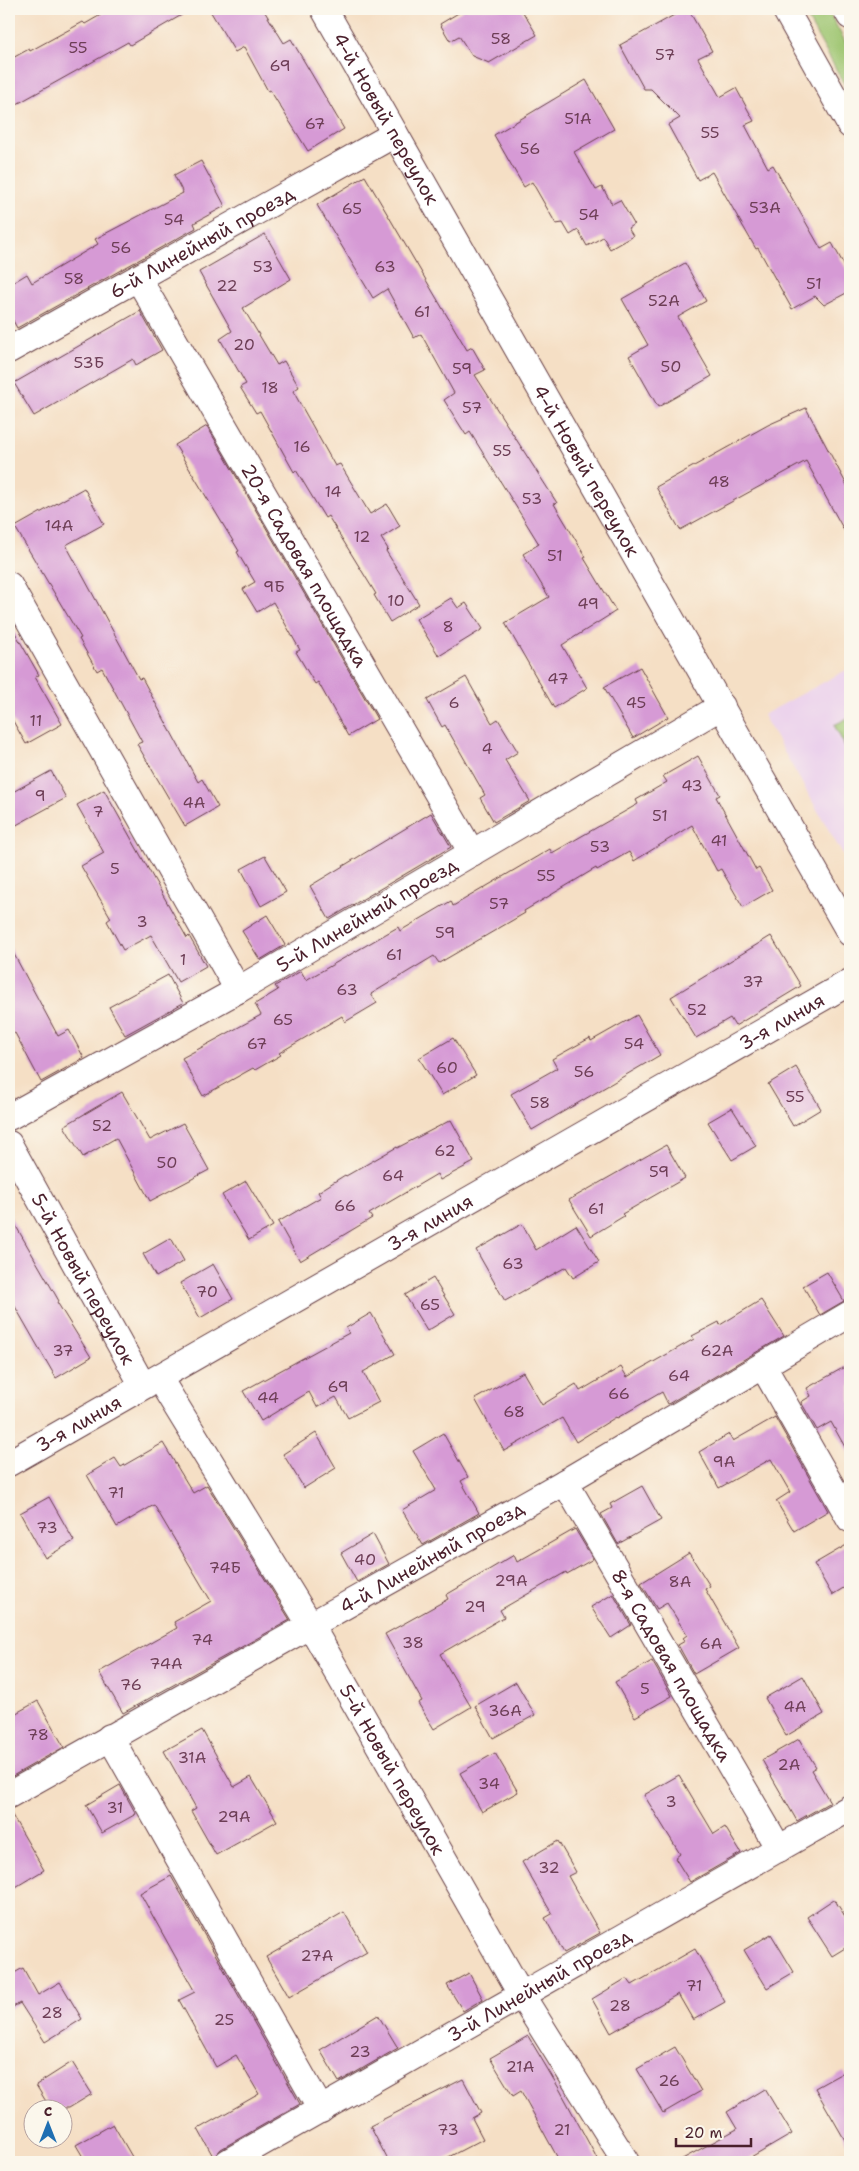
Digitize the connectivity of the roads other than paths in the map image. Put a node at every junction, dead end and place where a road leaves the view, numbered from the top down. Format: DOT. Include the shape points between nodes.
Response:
graph roads {
  1 [pos="324,9"];
  2 [pos="785,9"];
  3 [pos="846,9"];
  4 [pos="850,16"];
  5 [pos="850,125"];
  6 [pos="395,134"];
  7 [pos="138,278"];
  8 [pos="9,350"];
  9 [pos="9,585"];
  10 [pos="722,706"];
  11 [pos="472,853"];
  12 [pos="850,934"];
  13 [pos="850,982"];
  14 [pos="238,990"];
  15 [pos="9,1117"];
  16 [pos="9,1144"];
  17 [pos="850,1314"];
  18 [pos="763,1366"];
  19 [pos="151,1382"];
  20 [pos="9,1463"];
  21 [pos="565,1482"];
  22 [pos="850,1519"];
  23 [pos="311,1626"];
  24 [pos="110,1737"];
  25 [pos="9,1795"];
  26 [pos="850,1808"];
  27 [pos="779,1849"];
  28 [pos="522,1996"];
  29 [pos="321,2110"];
  30 [pos="228,2162"];
  31 [pos="626,2162"];
  1 -- 6 [label="street, 4-й Новый переулок"];
  2 -- 5 [label="street"];
  3 -- 4 [label="street"];
  6 -- 7 [label="street, 6-й Линейный проезд"];
  6 -- 10 [label="street, 4-й Новый переулок"];
  7 -- 8 [label="street, 6-й Линейный проезд"];
  7 -- 11 [label="street, 20-я Садовая площадка"];
  9 -- 14 [label="street"];
  10 -- 11 [label="street, 5-й Линейный проезд"];
  10 -- 12 [label="street, 4-й Новый переулок"];
  11 -- 14 [label="street, 5-й Линейный проезд"];
  13 -- 19 [label="street, 3-я линия"];
  14 -- 15 [label="street, 5-й Линейный проезд"];
  16 -- 19 [label="street, 5-й Новый переулок"];
  17 -- 18 [label="street, 4-й Линейный проезд"];
  18 -- 21 [label="street, 4-й Линейный проезд"];
  18 -- 22 [label="street"];
  19 -- 20 [label="street, 3-я линия"];
  19 -- 23 [label="street, 5-й Новый переулок"];
  21 -- 23 [label="street, 4-й Линейный проезд"];
  21 -- 27 [label="street, 8-я Садовая площадка"];
  23 -- 24 [label="street, 4-й Линейный проезд"];
  23 -- 28 [label="street, 5-й Новый переулок"];
  24 -- 25 [label="street, 4-й Линейный проезд"];
  24 -- 29 [label="street"];
  26 -- 27 [label="street, 3-й Линейный проезд"];
  27 -- 28 [label="street, 3-й Линейный проезд"];
  28 -- 29 [label="street, 3-й Линейный проезд"];
  28 -- 31 [label="street, 5-й Новый переулок"];
  29 -- 30 [label="street, 3-й Линейный проезд"];
}
